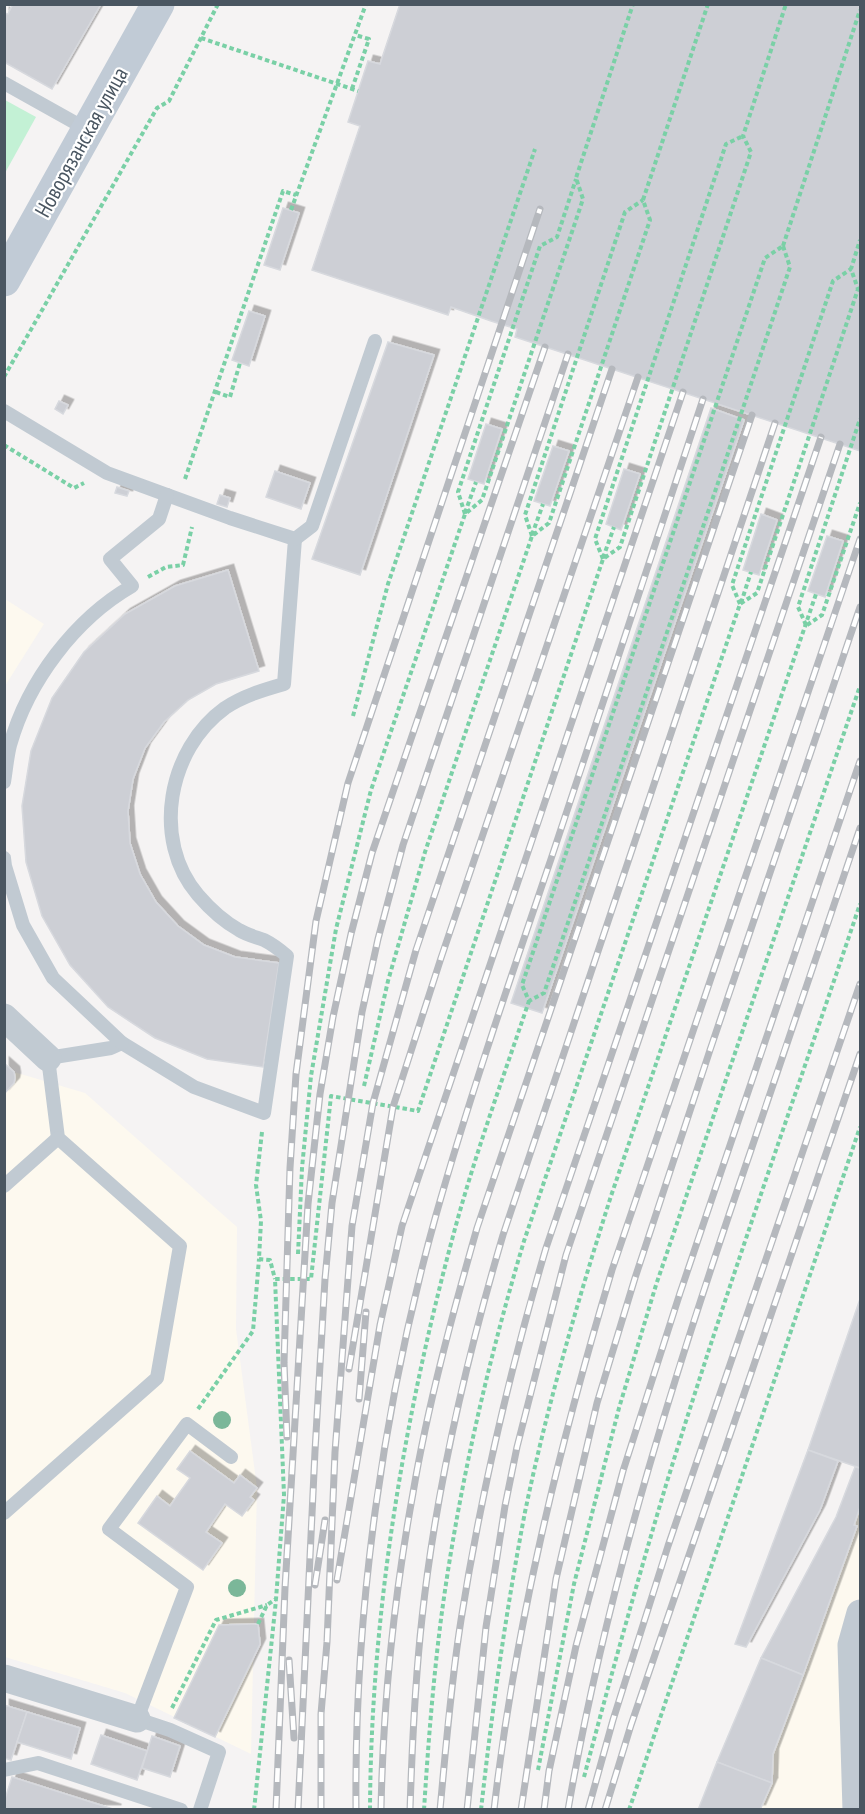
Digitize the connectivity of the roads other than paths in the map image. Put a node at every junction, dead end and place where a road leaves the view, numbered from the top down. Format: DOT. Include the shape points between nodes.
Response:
graph roads {
  1 [pos="158,4"];
  2 [pos="4,82"];
  3 [pos="88,130"];
  4 [pos="4,280"];
  5 [pos="375,341"];
  6 [pos="4,411"];
  7 [pos="167,495"];
  8 [pos="295,539"];
  9 [pos="4,782"];
  10 [pos="4,858"];
  11 [pos="4,1017"];
  12 [pos="123,1043"];
  13 [pos="48,1058"];
  14 [pos="58,1138"];
  15 [pos="4,1186"];
  16 [pos="231,1456"];
  17 [pos="4,1513"];
  18 [pos="861,1612"];
  19 [pos="4,1678"];
  20 [pos="137,1719"];
  21 [pos="4,1770"];
  22 [pos="181,1809"];
  23 [pos="201,1809"];
  24 [pos="856,1809"];
  1 -- 3 [label="street, Новорязанская улица"];
  2 -- 3 [label="lane"];
  3 -- 4 [label="street, Новорязанская улица"];
  5 -- 8 [label="lane" via="312,526"];
  6 -- 7 [label="lane" via="107,473"];
  7 -- 8 [label="lane"];
  7 -- 9 [label="lane" via="159,519 110,559 132,586 113,597 68,638 33,688 10,745"];
  8 -- 12 [label="lane" via="284,684 250,694 225,708 203,728 186,753 175,780 170,809 172,839 181,867 196,892 216,914 240,931 287,956 264,1113 194,1087"];
  10 -- 12 [label="lane" via="23,925 53,978"];
  11 -- 13 [label="street"];
  12 -- 13 [label="lane"];
  13 -- 14 [label="lane"];
  14 -- 15 [label="lane"];
  14 -- 17 [label="lane" via="180,1246 157,1378"];
  16 -- 20 [label="lane" via="187,1425 109,1529 188,1587"];
  18 -- 24 [label="street" via="851,1645"];
  19 -- 20 [label="street"];
  20 -- 23 [label="lane" via="219,1752"];
  21 -- 22 [label="lane" via="38,1763"];
}
